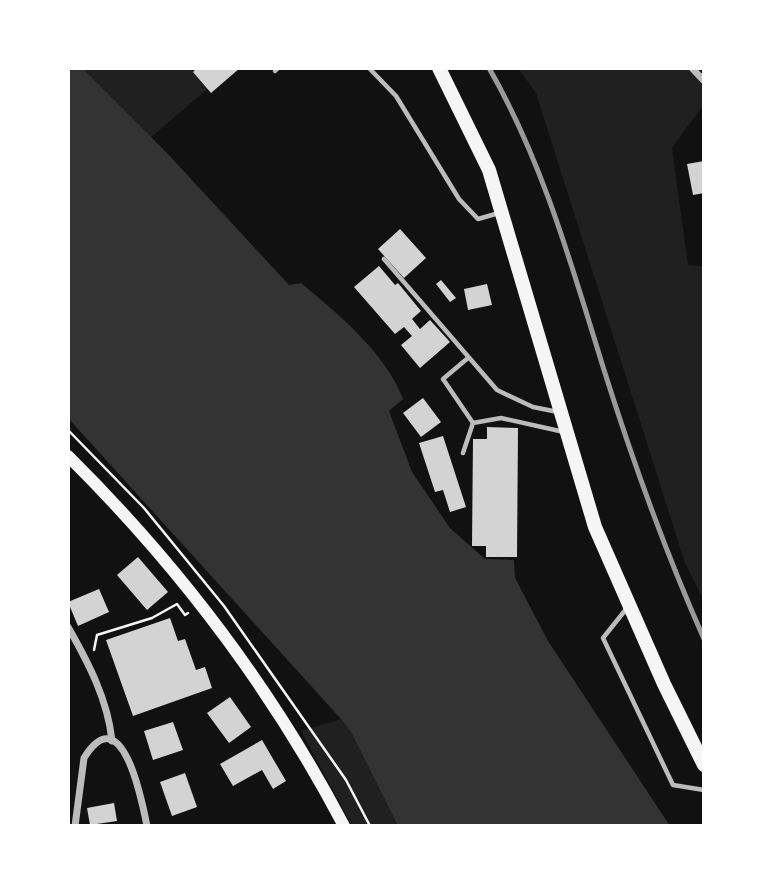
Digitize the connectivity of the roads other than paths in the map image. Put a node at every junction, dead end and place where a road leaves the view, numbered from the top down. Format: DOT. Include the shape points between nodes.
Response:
graph roads {
  1 [pos="369,68"];
  2 [pos="439,68"];
  3 [pos="692,68"];
  4 [pos="704,81"];
  5 [pos="503,212"];
  6 [pos="384,259"];
  7 [pos="468,358"];
  8 [pos="562,412"];
  9 [pos="473,423"];
  10 [pos="568,433"];
  11 [pos="463,453"];
  12 [pos="68,456"];
  13 [pos="629,604"];
  14 [pos="68,627"];
  15 [pos="112,741"];
  16 [pos="704,765"];
  17 [pos="704,790"];
  18 [pos="75,826"];
  19 [pos="148,826"];
  20 [pos="344,826"];
  1 -- 5 [label="lane" via="396,96 459,199 478,219"];
  2 -- 5 [label="main road" via="489,170"];
  3 -- 4 [label="street"];
  5 -- 8 [label="main road"];
  6 -- 7 [label="lane"];
  7 -- 8 [label="lane" via="497,390 533,407"];
  7 -- 9 [label="lane" via="443,379"];
  8 -- 10 [label="main road"];
  9 -- 10 [label="lane" via="501,418"];
  9 -- 11 [label="lane"];
  10 -- 13 [label="main road" via="596,527"];
  12 -- 20 [label="main road" via="164,560 234,648 295,736"];
  13 -- 16 [label="main road"];
  13 -- 17 [label="lane" via="603,638 673,785"];
  14 -- 15 [label="street" via="91,668"];
  15 -- 18 [label="street" via="102,740 84,758"];
  15 -- 19 [label="street" via="125,751"];
}
